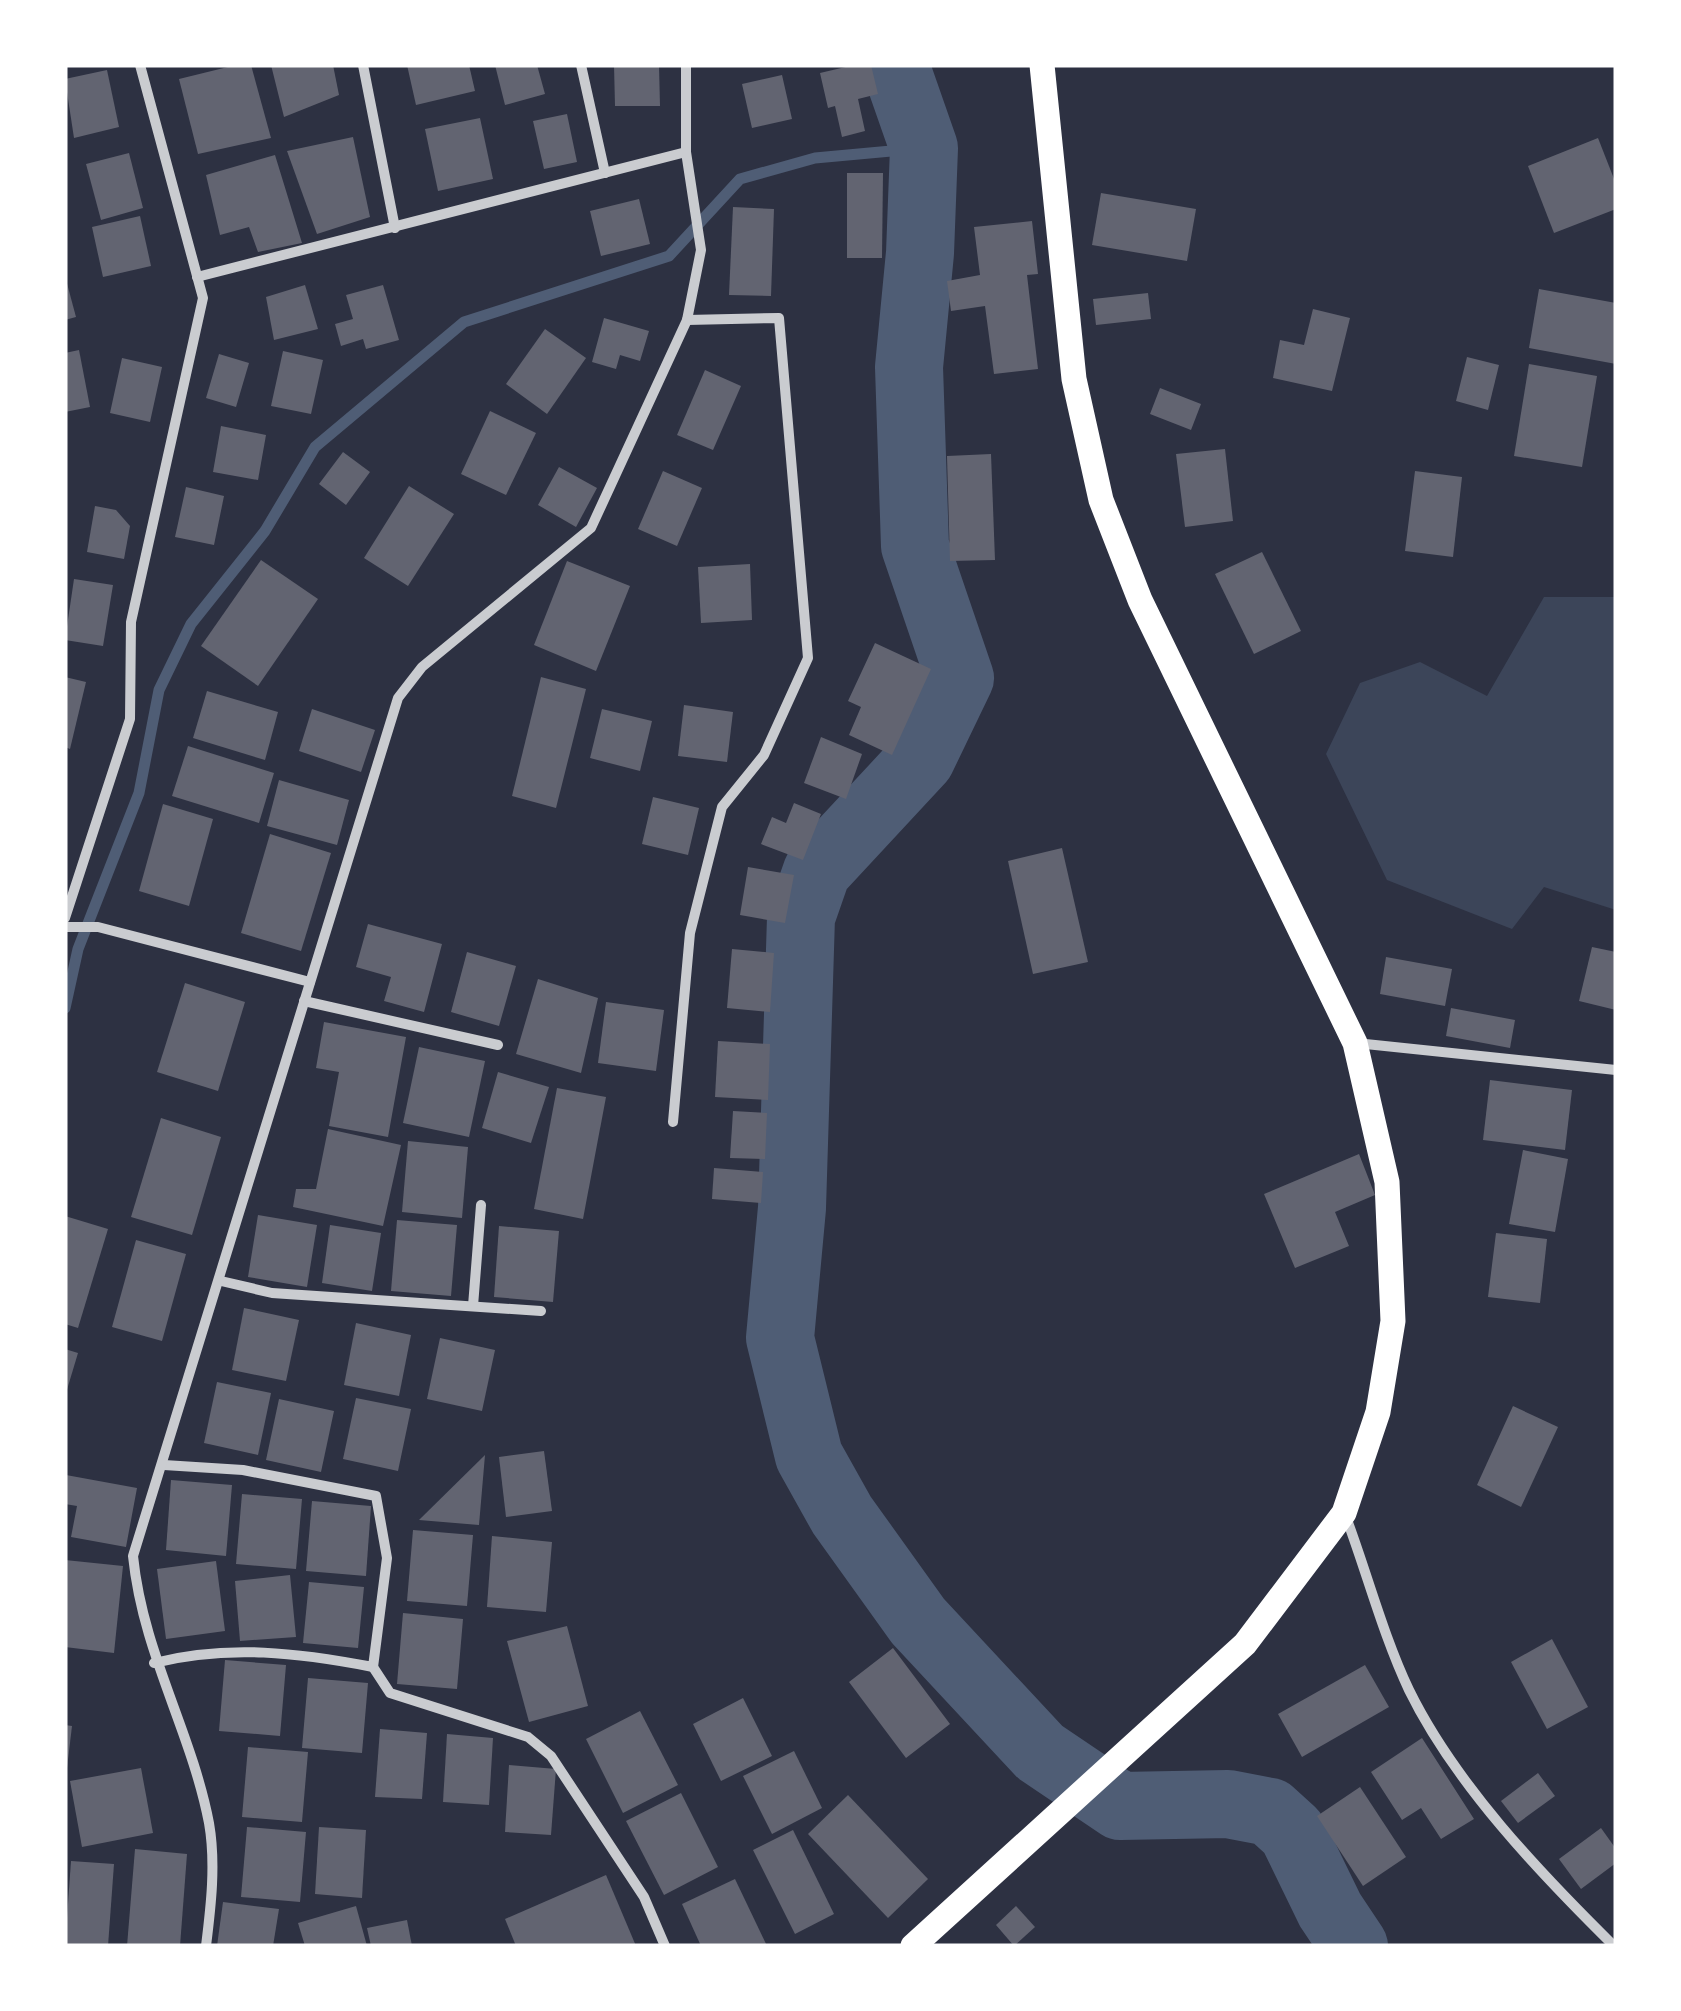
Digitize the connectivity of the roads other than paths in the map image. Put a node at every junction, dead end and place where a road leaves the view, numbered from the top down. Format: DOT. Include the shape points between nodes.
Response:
graph roads {
  1 [pos="140,65"];
  2 [pos="363,65"];
  3 [pos="580,65"];
  4 [pos="686,65"];
  5 [pos="1042,65"];
  6 [pos="686,152"];
  7 [pos="605,173"];
  8 [pos="394,228"];
  9 [pos="198,276"];
  10 [pos="687,320"];
  11 [pos="65,918"];
  12 [pos="70,928"];
  13 [pos="310,982"];
  14 [pos="304,1000"];
  15 [pos="1355,1043"];
  16 [pos="498,1045"];
  17 [pos="1616,1070"];
  18 [pos="673,1122"];
  19 [pos="481,1205"];
  20 [pos="221,1281"];
  21 [pos="473,1306"];
  22 [pos="541,1310"];
  23 [pos="164,1465"];
  24 [pos="1344,1513"];
  25 [pos="154,1663"];
  26 [pos="374,1667"];
  27 [pos="206,1946"];
  28 [pos="665,1946"];
  29 [pos="913,1946"];
  30 [pos="1614,1946"];
  1 -- 9 [label="street"];
  2 -- 8 [label="street"];
  3 -- 7 [label="street"];
  4 -- 6 [label="street"];
  5 -- 15 [label="main road" via="1074,380 1101,500 1140,600"];
  6 -- 7 [label="street"];
  6 -- 10 [label="street" via="700,242"];
  7 -- 8 [label="street"];
  8 -- 9 [label="street"];
  9 -- 11 [label="street" via="203,298 131,622 130,719"];
  10 -- 13 [label="street" via="591,528 422,667 398,698"];
  10 -- 18 [label="street" via="779,318 808,658 764,754 722,808 690,933"];
  12 -- 13 [label="street" via="98,927"];
  13 -- 14 [label="street"];
  14 -- 16 [label="street"];
  14 -- 20 [label="street"];
  15 -- 17 [label="street"];
  15 -- 24 [label="main road" via="1387,1182 1393,1321 1378,1412"];
  19 -- 21 [label="street"];
  20 -- 21 [label="street" via="272,1293"];
  20 -- 23 [label="street"];
  21 -- 22 [label="street"];
  23 -- 25 [label="street" via="133,1556"];
  23 -- 26 [label="street" via="242,1470 376,1496 388,1558"];
  24 -- 29 [label="main road" via="1245,1644"];
  24 -- 30 [label="street" via="1409,1690 1478,1797"];
  25 -- 26 [label="street" via="197,1652 301,1653"];
  25 -- 27 [label="street" via="210,1825"];
  26 -- 28 [label="street" via="390,1692 528,1736 551,1756 644,1897"];
}
